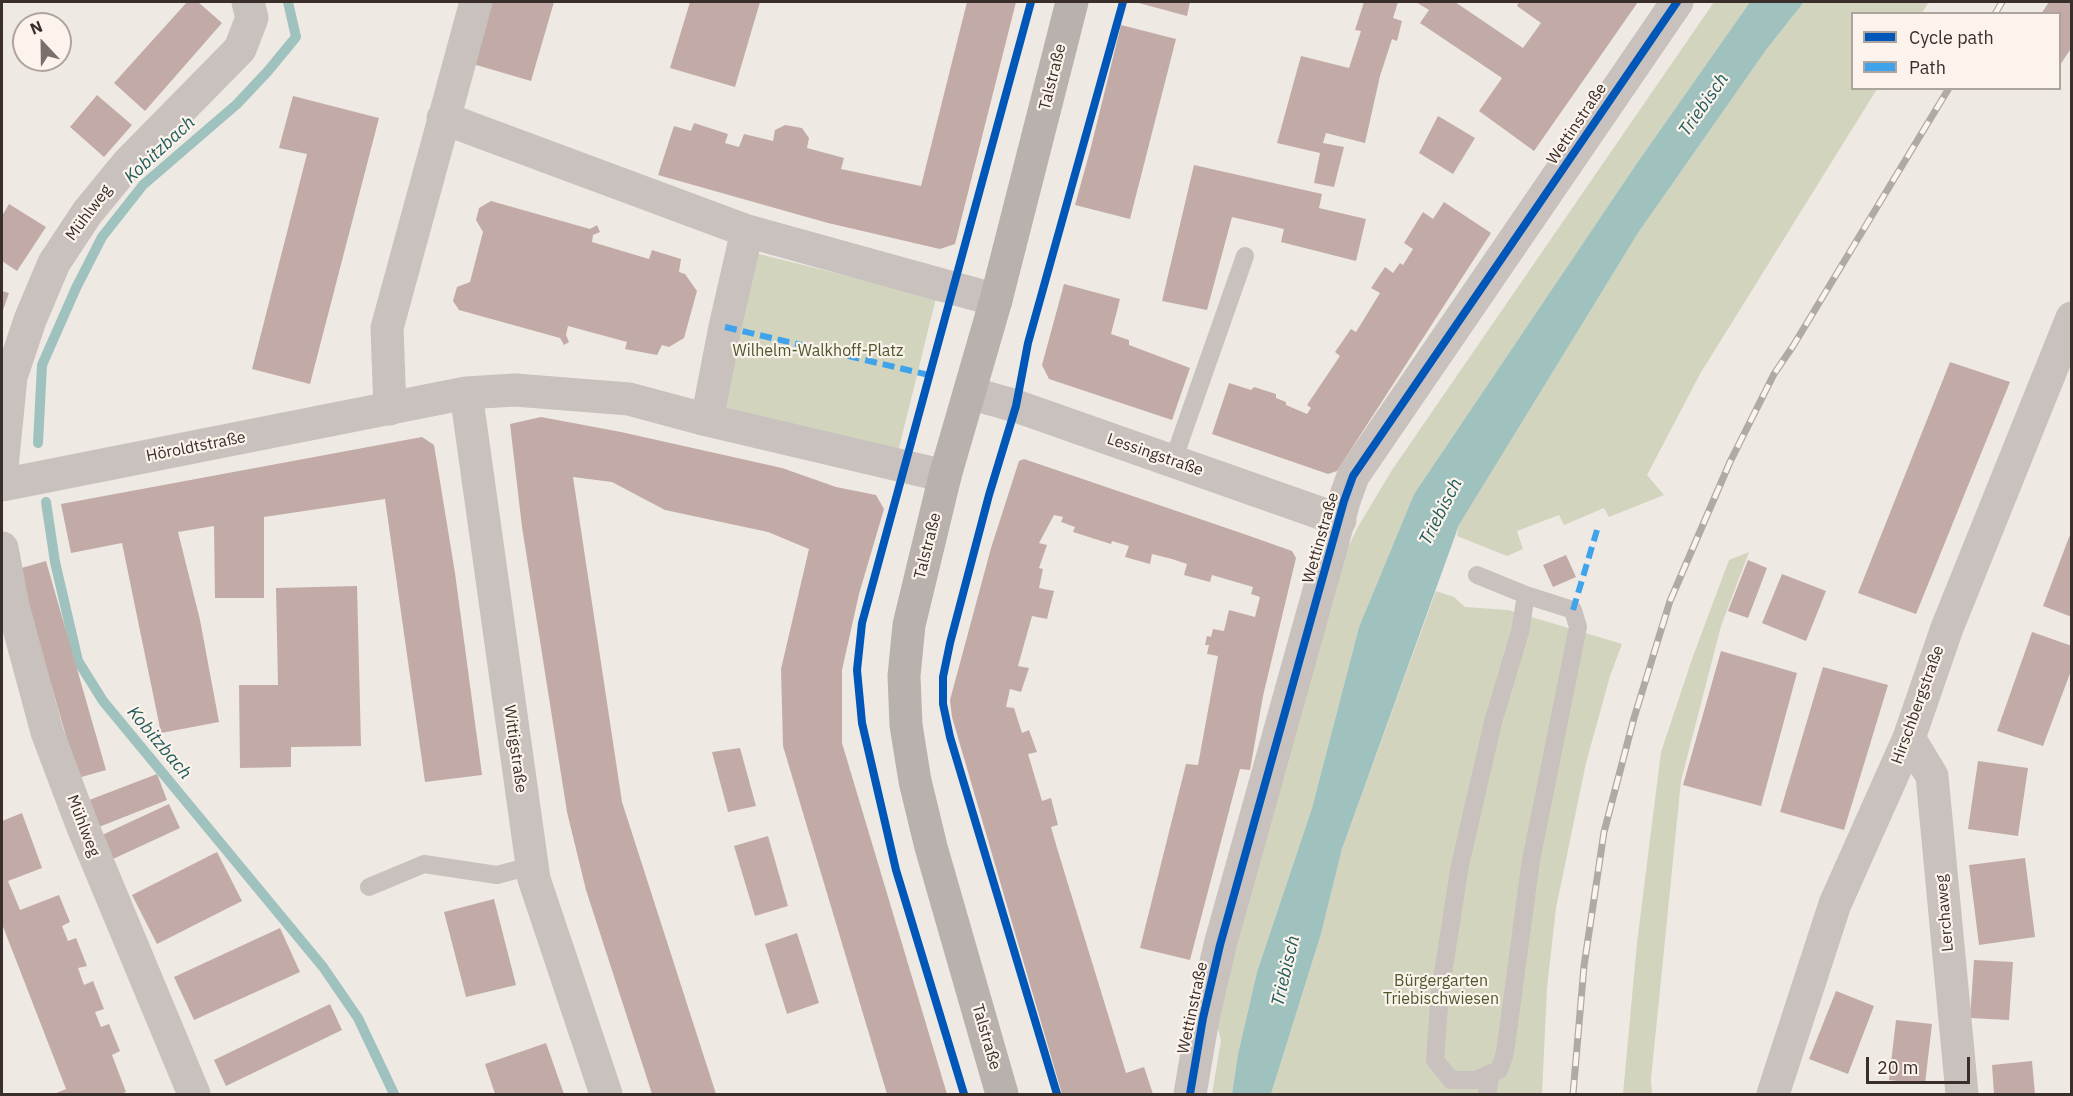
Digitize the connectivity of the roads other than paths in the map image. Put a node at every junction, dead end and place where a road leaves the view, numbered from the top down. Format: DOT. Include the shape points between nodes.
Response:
graph roads {
  1 [pos="248,2"];
  2 [pos="476,2"];
  3 [pos="1072,2"];
  4 [pos="1677,2"];
  5 [pos="443,118"];
  6 [pos="747,231"];
  7 [pos="1245,256"];
  8 [pos="996,300"];
  9 [pos="2072,318"];
  10 [pos="466,393"];
  11 [pos="970,393"];
  12 [pos="390,410"];
  13 [pos="707,420"];
  14 [pos="1173,461"];
  15 [pos="2,468"];
  16 [pos="945,476"];
  17 [pos="2,485"];
  18 [pos="1340,520"];
  19 [pos="2,548"];
  20 [pos="1477,575"];
  21 [pos="1526,595"];
  22 [pos="1909,738"];
  23 [pos="531,866"];
  24 [pos="369,887"];
  25 [pos="1491,1073"];
  26 [pos="194,1095"];
  27 [pos="606,1095"];
  28 [pos="1002,1095"];
  29 [pos="1190,1095"];
  30 [pos="1487,1095"];
  31 [pos="1773,1095"];
  32 [pos="1962,1095"];
  1 -- 15 [label="street, Mühlweg" via="252,18 240,49 128,163 54,262 11,377"];
  2 -- 5 [label="street"];
  3 -- 8 [label="main road, Talstraße"];
  4 -- 18 [label="street, Wettinstraße" via="1353,476"];
  5 -- 6 [label="street"];
  5 -- 12 [label="street" via="387,327"];
  6 -- 8 [label="street"];
  6 -- 13 [label="street"];
  7 -- 14 [label="lane"];
  8 -- 11 [label="main road, Talstraße"];
  9 -- 22 [label="street, Hirschbergstraße" via="1947,628"];
  10 -- 12 [label="street"];
  10 -- 13 [label="street" via="515,390 629,399"];
  10 -- 23 [label="street, Wittigstraße"];
  11 -- 14 [label="street, Lessingstraße"];
  11 -- 16 [label="main road, Talstraße"];
  12 -- 17 [label="street, Höroldtstraße"];
  13 -- 16 [label="street"];
  14 -- 18 [label="street, Lessingstraße"];
  16 -- 28 [label="main road, Talstraße" via="909,625 904,676 906,725 931,847"];
  18 -- 29 [label="street, Wettinstraße" via="1220,945"];
  19 -- 26 [label="street, Mühlweg" via="13,606 47,732"];
  20 -- 21 [label="lane"];
  21 -- 25 [label="lane" via="1573,610 1578,627 1531,860 1504,1053 1499,1070"];
  21 -- 25 [label="lane" via="1460,865 1440,992 1435,1060 1451,1080 1475,1080"];
  22 -- 31 [label="street, Hirschbergstraße" via="1835,904"];
  22 -- 32 [label="street, Lerchaweg" via="1932,776"];
  23 -- 24 [label="lane" via="497,875 424,864"];
  23 -- 27 [label="street, Wittigstraße"];
  25 -- 30 [label="lane"];
}
